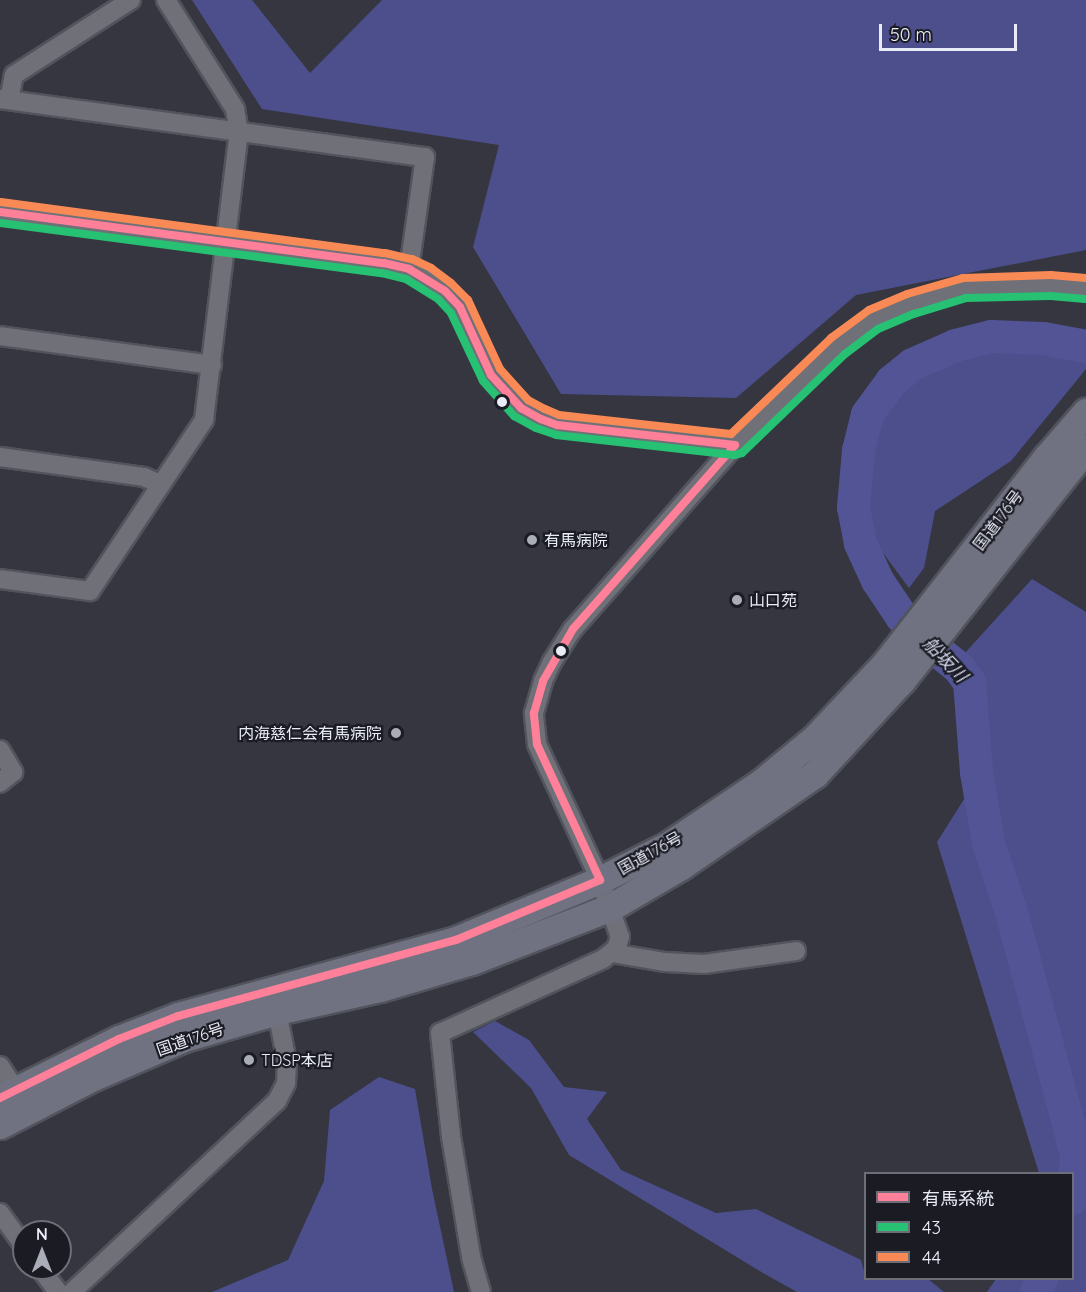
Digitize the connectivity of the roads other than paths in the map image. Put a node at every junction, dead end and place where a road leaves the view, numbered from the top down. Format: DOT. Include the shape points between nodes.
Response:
graph roads {
  1 [pos="131,0"];
  2 [pos="166,0"];
  3 [pos="4,99"];
  4 [pos="239,132"];
  5 [pos="0,212"];
  6 [pos="226,242"];
  7 [pos="409,269"];
  8 [pos="1086,289"];
  9 [pos="0,336"];
  10 [pos="212,365"];
  11 [pos="1086,412"];
  12 [pos="735,445"];
  13 [pos="1068,456"];
  14 [pos="0,457"];
  15 [pos="160,484"];
  16 [pos="0,579"];
  17 [pos="883,683"];
  18 [pos="0,750"];
  19 [pos="0,783"];
  20 [pos="600,880"];
  21 [pos="611,907"];
  22 [pos="796,951"];
  23 [pos="612,952"];
  24 [pos="277,1011"];
  25 [pos="0,1066"];
  26 [pos="7,1094"];
  27 [pos="0,1125"];
  28 [pos="0,1213"];
  29 [pos="12,1230"];
  30 [pos="72,1292"];
  31 [pos="481,1292"];
  1 -- 3 [label="street" via="14,75"];
  2 -- 4 [label="street" via="235,109"];
  3 -- 4 [label="street"];
  4 -- 6 [label="street"];
  4 -- 7 [label="street" via="425,157"];
  5 -- 6 [label="street"];
  6 -- 7 [label="street"];
  6 -- 10 [label="street"];
  7 -- 12 [label="street" via="445,291 460,307 491,375 520,408 557,425"];
  8 -- 12 [label="street" via="1051,285 964,288 873,320 838,345"];
  9 -- 10 [label="street"];
  10 -- 15 [label="street" via="204,420"];
  11 -- 13 [label="highway, 国道176号"];
  12 -- 20 [label="street" via="573,629 543,681 534,713 537,744"];
  13 -- 17 [label="highway, 国道176号"];
  14 -- 15 [label="street" via="144,477"];
  15 -- 16 [label="street" via="90,591"];
  17 -- 20 [label="highway, 国道176号" via="762,782 670,844"];
  17 -- 21 [label="highway, 国道176号" via="814,774 681,866"];
  18 -- 19 [label="street" via="13,772"];
  20 -- 21 [label="street"];
  20 -- 26 [label="highway, 国道176号" via="456,940 178,1016 119,1039"];
  21 -- 23 [label="street" via="620,937"];
  21 -- 24 [label="highway, 国道176号" via="472,961 380,988"];
  22 -- 23 [label="street" via="704,964 665,962"];
  23 -- 31 [label="street" via="440,1033 451,1136 471,1256"];
  24 -- 27 [label="highway, 国道176号" via="184,1038 93,1077"];
  24 -- 30 [label="street" via="287,1062 286,1083 277,1101"];
  25 -- 26 [label="street"];
  28 -- 29 [label="street"];
}
